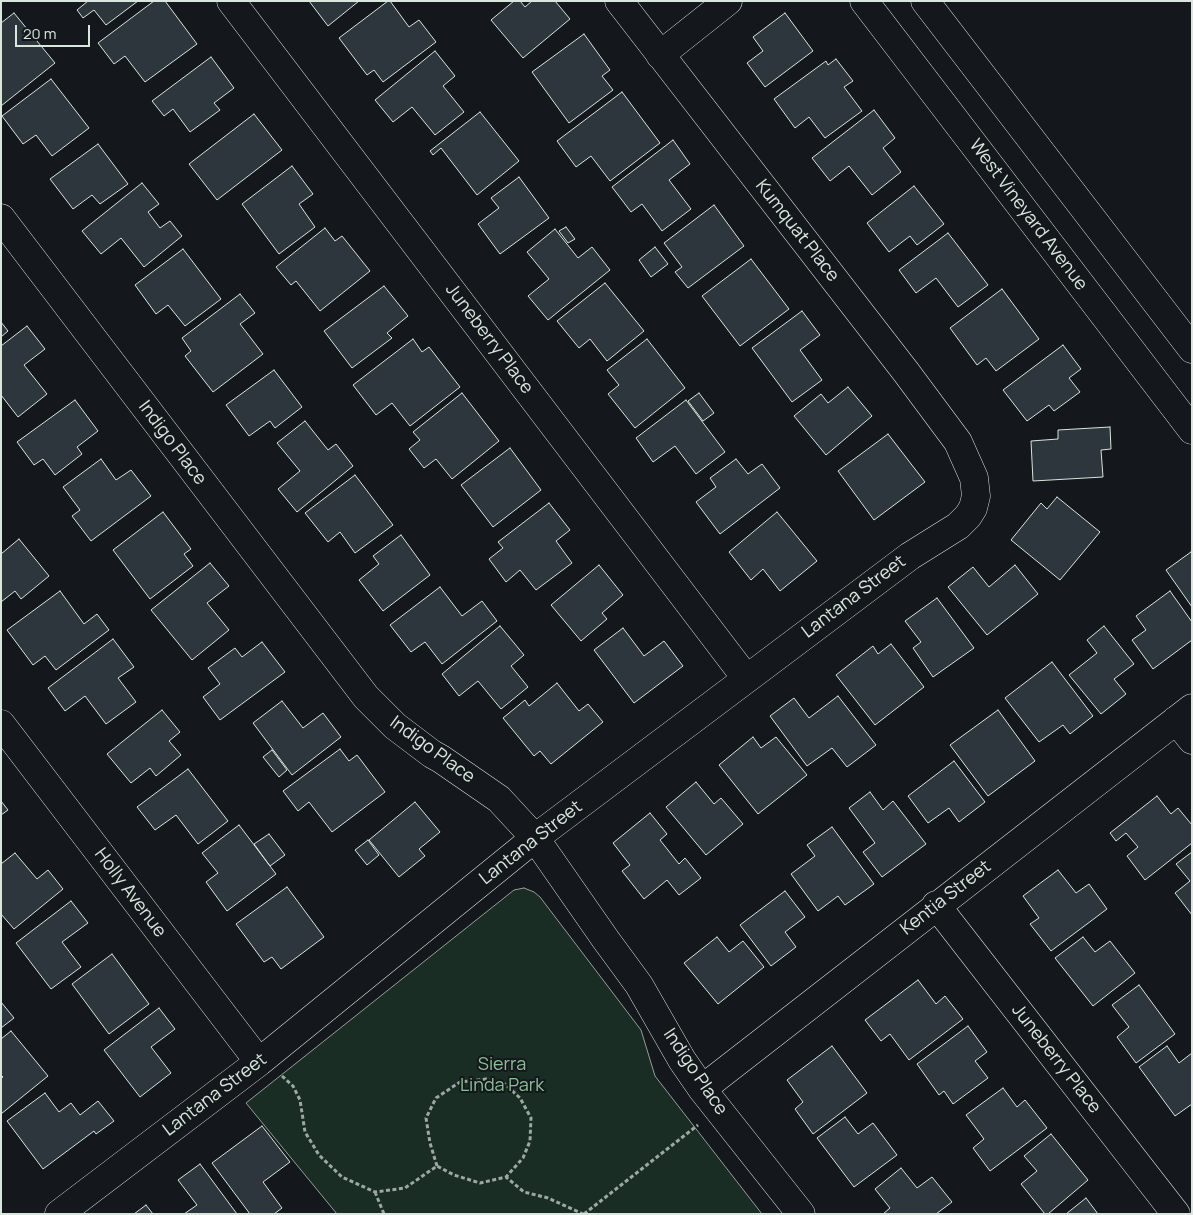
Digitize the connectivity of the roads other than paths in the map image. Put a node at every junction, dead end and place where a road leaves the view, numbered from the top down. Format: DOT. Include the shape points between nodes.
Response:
graph roads {
  1 [pos="232,1"];
  2 [pos="619,1"];
  3 [pos="728,1"];
  4 [pos="864,1"];
  5 [pos="925,1"];
  6 [pos="660,55"];
  7 [pos="1,218"];
  8 [pos="1192,349"];
  9 [pos="1192,430"];
  10 [pos="969,464"];
  11 [pos="746,678"];
  12 [pos="1187,723"];
  13 [pos="1,724"];
  14 [pos="536,838"];
  15 [pos="936,905"];
  16 [pos="269,1067"];
  17 [pos="702,1088"];
  18 [pos="59,1214"];
  19 [pos="801,1214"];
  20 [pos="1176,1214"];
  1 -- 11 [label="street, Juneberry Place"];
  2 -- 6 [label="street, Kumquat Place"];
  3 -- 6 [label="street"];
  4 -- 9 [label="street, West Vineyard Avenue"];
  5 -- 8 [label="street"];
  6 -- 10 [label="street, Kumquat Place" via="906,372 958,442"];
  7 -- 14 [label="street, Indigo Place" via="366,697 394,726 499,799"];
  10 -- 11 [label="street, Lantana Street" via="976,496 968,516 958,526 910,556"];
  11 -- 14 [label="street, Lantana Street"];
  12 -- 15 [label="street, Kentia Street"];
  13 -- 16 [label="street, Holly Avenue"];
  14 -- 16 [label="street, Lantana Street"];
  14 -- 17 [label="street, Indigo Place" via="639,985"];
  15 -- 17 [label="street, Kentia Street"];
  15 -- 20 [label="street, Juneberry Place"];
  16 -- 18 [label="street, Lantana Street"];
  17 -- 19 [label="street, Indigo Place"];
}
